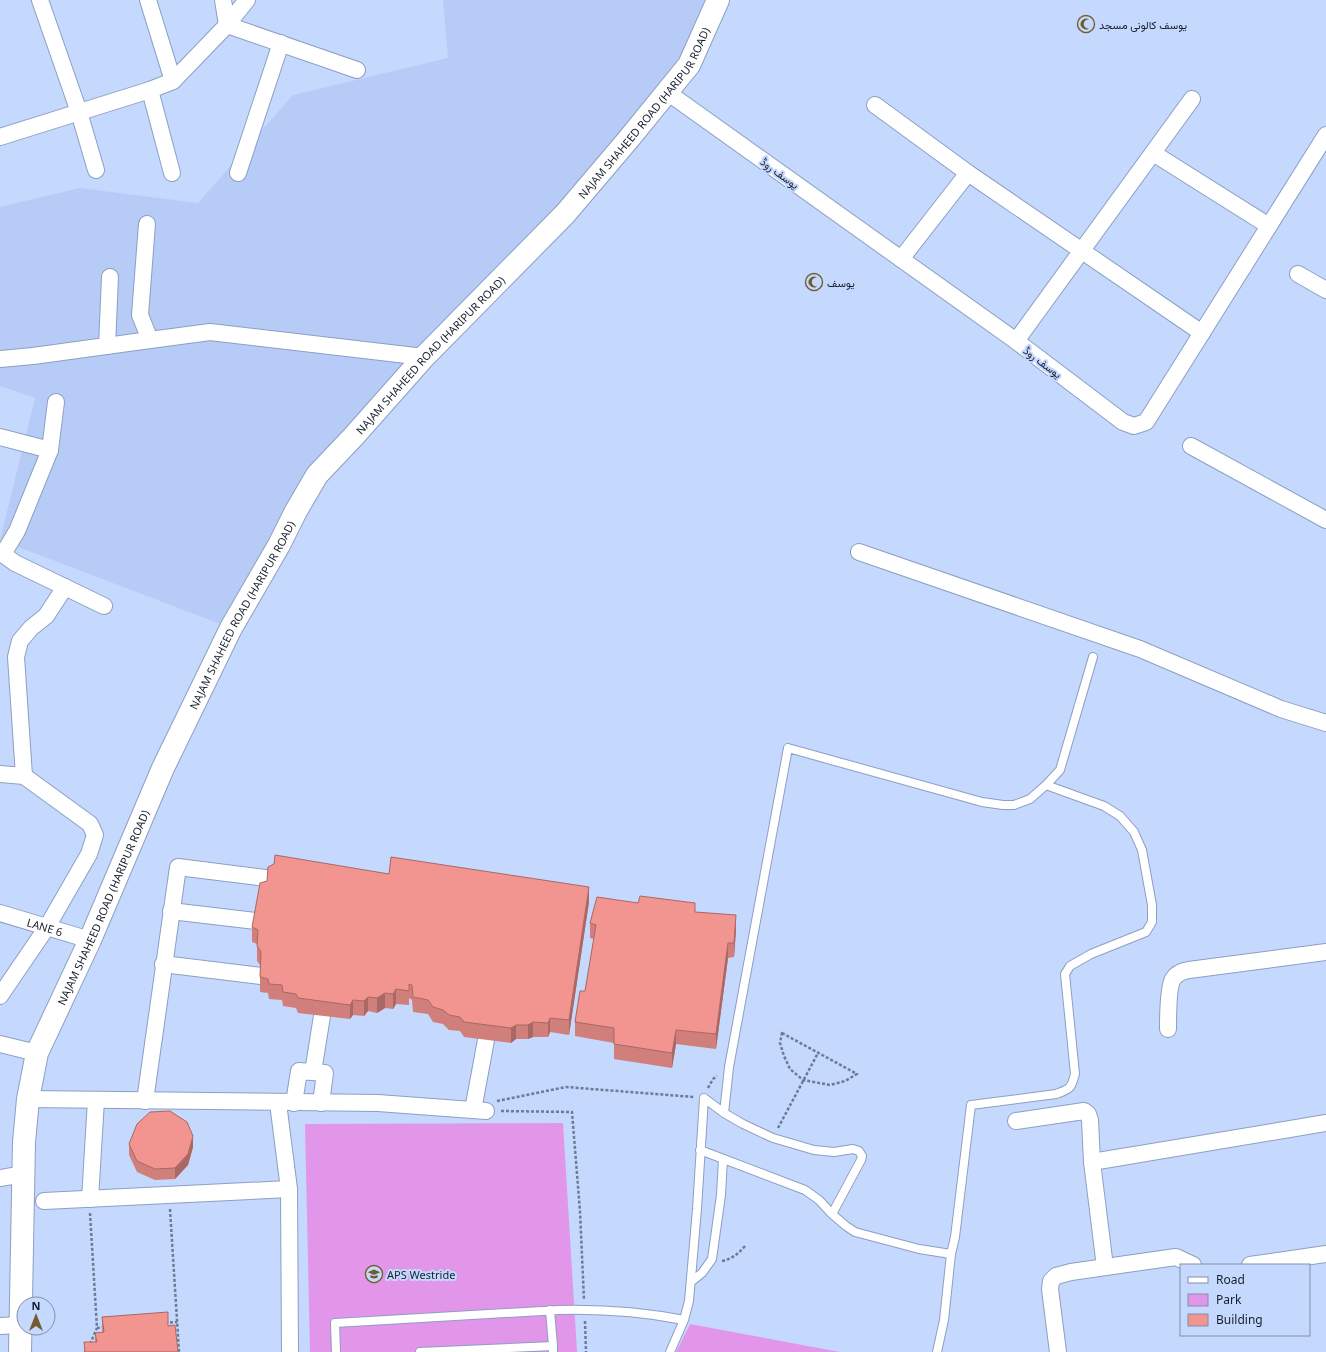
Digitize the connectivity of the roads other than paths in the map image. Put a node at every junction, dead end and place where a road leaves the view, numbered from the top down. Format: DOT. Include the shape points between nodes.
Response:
graph roads {
  1 [pos="40,0"];
  2 [pos="148,0"];
  3 [pos="223,0"];
  4 [pos="248,0"];
  5 [pos="718,0"];
  6 [pos="227,25"];
  7 [pos="281,43"];
  8 [pos="357,70"];
  9 [pos="173,81"];
  10 [pos="150,90"];
  11 [pos="667,92"];
  12 [pos="1192,99"];
  13 [pos="875,105"];
  14 [pos="79,112"];
  15 [pos="1326,135"];
  16 [pos="0,137"];
  17 [pos="1153,153"];
  18 [pos="96,170"];
  19 [pos="238,172"];
  20 [pos="172,173"];
  21 [pos="968,173"];
  22 [pos="147,224"];
  23 [pos="1269,226"];
  24 [pos="1082,251"];
  25 [pos="901,259"];
  26 [pos="1298,274"];
  27 [pos="110,277"];
  28 [pos="1326,290"];
  29 [pos="1202,334"];
  30 [pos="150,340"];
  31 [pos="1016,341"];
  32 [pos="107,346"];
  33 [pos="424,357"];
  34 [pos="0,359"];
  35 [pos="56,402"];
  36 [pos="0,437"];
  37 [pos="1192,446"];
  38 [pos="50,450"];
  39 [pos="1326,520"];
  40 [pos="859,552"];
  41 [pos="2,553"];
  42 [pos="65,587"];
  43 [pos="104,606"];
  44 [pos="1093,657"];
  45 [pos="1326,723"];
  46 [pos="0,774"];
  47 [pos="24,776"];
  48 [pos="1046,785"];
  49 [pos="274,878"];
  50 [pos="171,911"];
  51 [pos="0,913"];
  52 [pos="256,921"];
  53 [pos="47,927"];
  54 [pos="90,940"];
  55 [pos="1326,952"];
  56 [pos="163,964"];
  57 [pos="261,976"];
  58 [pos="2,989"];
  59 [pos="322,1016"];
  60 [pos="1168,1029"];
  61 [pos="486,1040"];
  62 [pos="0,1044"];
  63 [pos="37,1052"];
  64 [pos="313,1072"];
  65 [pos="28,1100"];
  66 [pos="96,1100"];
  67 [pos="145,1101"];
  68 [pos="278,1103"];
  69 [pos="294,1103"];
  70 [pos="321,1103"];
  71 [pos="724,1113"];
  72 [pos="1016,1121"];
  73 [pos="1326,1123"];
  74 [pos="700,1150"];
  75 [pos="723,1159"];
  76 [pos="1092,1162"];
  77 [pos="24,1174"];
  78 [pos="0,1178"];
  79 [pos="288,1189"];
  80 [pos="90,1199"];
  81 [pos="44,1201"];
  82 [pos="832,1214"];
  83 [pos="951,1254"];
  84 [pos="1326,1254"];
  85 [pos="1191,1264"];
  86 [pos="1257,1264"];
  87 [pos="1105,1267"];
  88 [pos="692,1282"];
  89 [pos="550,1310"];
  90 [pos="684,1320"];
  91 [pos="10,1325"];
  92 [pos="553,1349"];
  93 [pos="20,1352"];
  94 [pos="290,1352"];
  95 [pos="336,1352"];
  96 [pos="420,1352"];
  97 [pos="670,1352"];
  98 [pos="937,1352"];
  99 [pos="1058,1352"];
  1 -- 14 [label="street"];
  2 -- 9 [label="street"];
  3 -- 6 [label="street"];
  4 -- 6 [label="street"];
  5 -- 11 [label="main road, NAJAM SHAHEED ROAD (HARIPUR ROAD)" via="689,65"];
  6 -- 7 [label="street"];
  6 -- 9 [label="street"];
  7 -- 8 [label="street"];
  7 -- 19 [label="street"];
  9 -- 10 [label="street"];
  10 -- 14 [label="street"];
  10 -- 20 [label="street"];
  11 -- 25 [label="street, یوسف روڈ"];
  11 -- 33 [label="main road, NAJAM SHAHEED ROAD (HARIPUR ROAD)" via="565,214"];
  12 -- 17 [label="street"];
  13 -- 21 [label="street"];
  14 -- 16 [label="street"];
  14 -- 18 [label="street"];
  15 -- 23 [label="street, یوسف روڈ"];
  17 -- 23 [label="street"];
  17 -- 24 [label="street"];
  21 -- 24 [label="street"];
  21 -- 25 [label="street"];
  22 -- 30 [label="street" via="140,315"];
  23 -- 29 [label="street, یوسف روڈ"];
  24 -- 29 [label="street"];
  24 -- 31 [label="street"];
  25 -- 31 [label="street, یوسف روڈ"];
  26 -- 28 [label="street"];
  27 -- 32 [label="street"];
  29 -- 31 [label="street, یوسف روڈ" via="1146,422 1134,426 1123,422"];
  30 -- 32 [label="street"];
  30 -- 33 [label="street" via="210,332"];
  32 -- 34 [label="street"];
  33 -- 54 [label="main road, NAJAM SHAHEED ROAD (HARIPUR ROAD)" via="318,475 296,511 231,628 163,768"];
  35 -- 38 [label="street"];
  36 -- 38 [label="street"];
  37 -- 39 [label="street"];
  38 -- 41 [label="street" via="17,531"];
  40 -- 45 [label="street" via="1140,649 1281,709"];
  41 -- 42 [label="street" via="15,563"];
  42 -- 43 [label="street"];
  42 -- 47 [label="street" via="46,616 20,641 16,657"];
  44 -- 48 [label="lane" via="1060,770"];
  46 -- 47 [label="street"];
  47 -- 53 [label="street" via="90,824 95,835 89,854"];
  48 -- 71 [label="lane" via="1030,799 1014,805 982,802 788,748 729,1067"];
  48 -- 83 [label="lane" via="1104,806 1120,816 1134,832 1142,850 1152,905 1152,922 1146,932 1091,954 1070,966 1065,974 1075,1074 1068,1090 1056,1094 971,1105"];
  49 -- 50 [label="street" via="178,867"];
  50 -- 52 [label="street"];
  50 -- 56 [label="street"];
  51 -- 53 [label="street, LANE 6"];
  53 -- 54 [label="street, LANE 6"];
  53 -- 58 [label="street"];
  54 -- 63 [label="main road, NAJAM SHAHEED ROAD (HARIPUR ROAD)"];
  55 -- 60 [label="street" via="1180,972 1173,978 1170,989"];
  56 -- 57 [label="street"];
  56 -- 67 [label="street"];
  59 -- 64 [label="street"];
  61 -- 70 [label="street" via="480,1111 378,1103"];
  62 -- 63 [label="street"];
  63 -- 65 [label="main road, NAJAM SHAHEED ROAD (HARIPUR ROAD)"];
  64 -- 69 [label="street" via="300,1071"];
  64 -- 70 [label="street" via="325,1073"];
  65 -- 66 [label="street"];
  65 -- 77 [label="main road, NAJAM SHAHEED ROAD (HARIPUR ROAD)"];
  66 -- 67 [label="street"];
  66 -- 80 [label="street"];
  67 -- 68 [label="street"];
  68 -- 69 [label="street"];
  68 -- 79 [label="street"];
  69 -- 70 [label="street"];
  71 -- 74 [label="lane" via="704,1098"];
  71 -- 82 [label="lane" via="773,1138 814,1150 859,1151 861,1160"];
  72 -- 76 [label="street" via="1084,1111 1090,1120"];
  73 -- 76 [label="street"];
  74 -- 75 [label="lane"];
  74 -- 88 [label="lane"];
  75 -- 82 [label="lane" via="805,1190 820,1200"];
  75 -- 88 [label="lane" via="712,1259"];
  76 -- 87 [label="street"];
  77 -- 78 [label="street"];
  77 -- 91 [label="main road, NAJAM SHAHEED ROAD (HARIPUR ROAD)"];
  79 -- 80 [label="street"];
  79 -- 94 [label="street"];
  80 -- 81 [label="street"];
  82 -- 83 [label="lane" via="855,1232 919,1249"];
  83 -- 98 [label="lane" via="944,1320"];
  84 -- 86 [label="street"];
  85 -- 87 [label="street" via="1176,1257"];
  87 -- 99 [label="street" via="1071,1272 1056,1276 1050,1281"];
  88 -- 90 [label="lane"];
  89 -- 90 [label="lane" via="657,1315"];
  89 -- 92 [label="lane"];
  89 -- 95 [label="lane" via="335,1323"];
  90 -- 97 [label="lane"];
  91 -- 93 [label="main road, NAJAM SHAHEED ROAD (HARIPUR ROAD)"];
  92 -- 96 [label="lane"];
}
